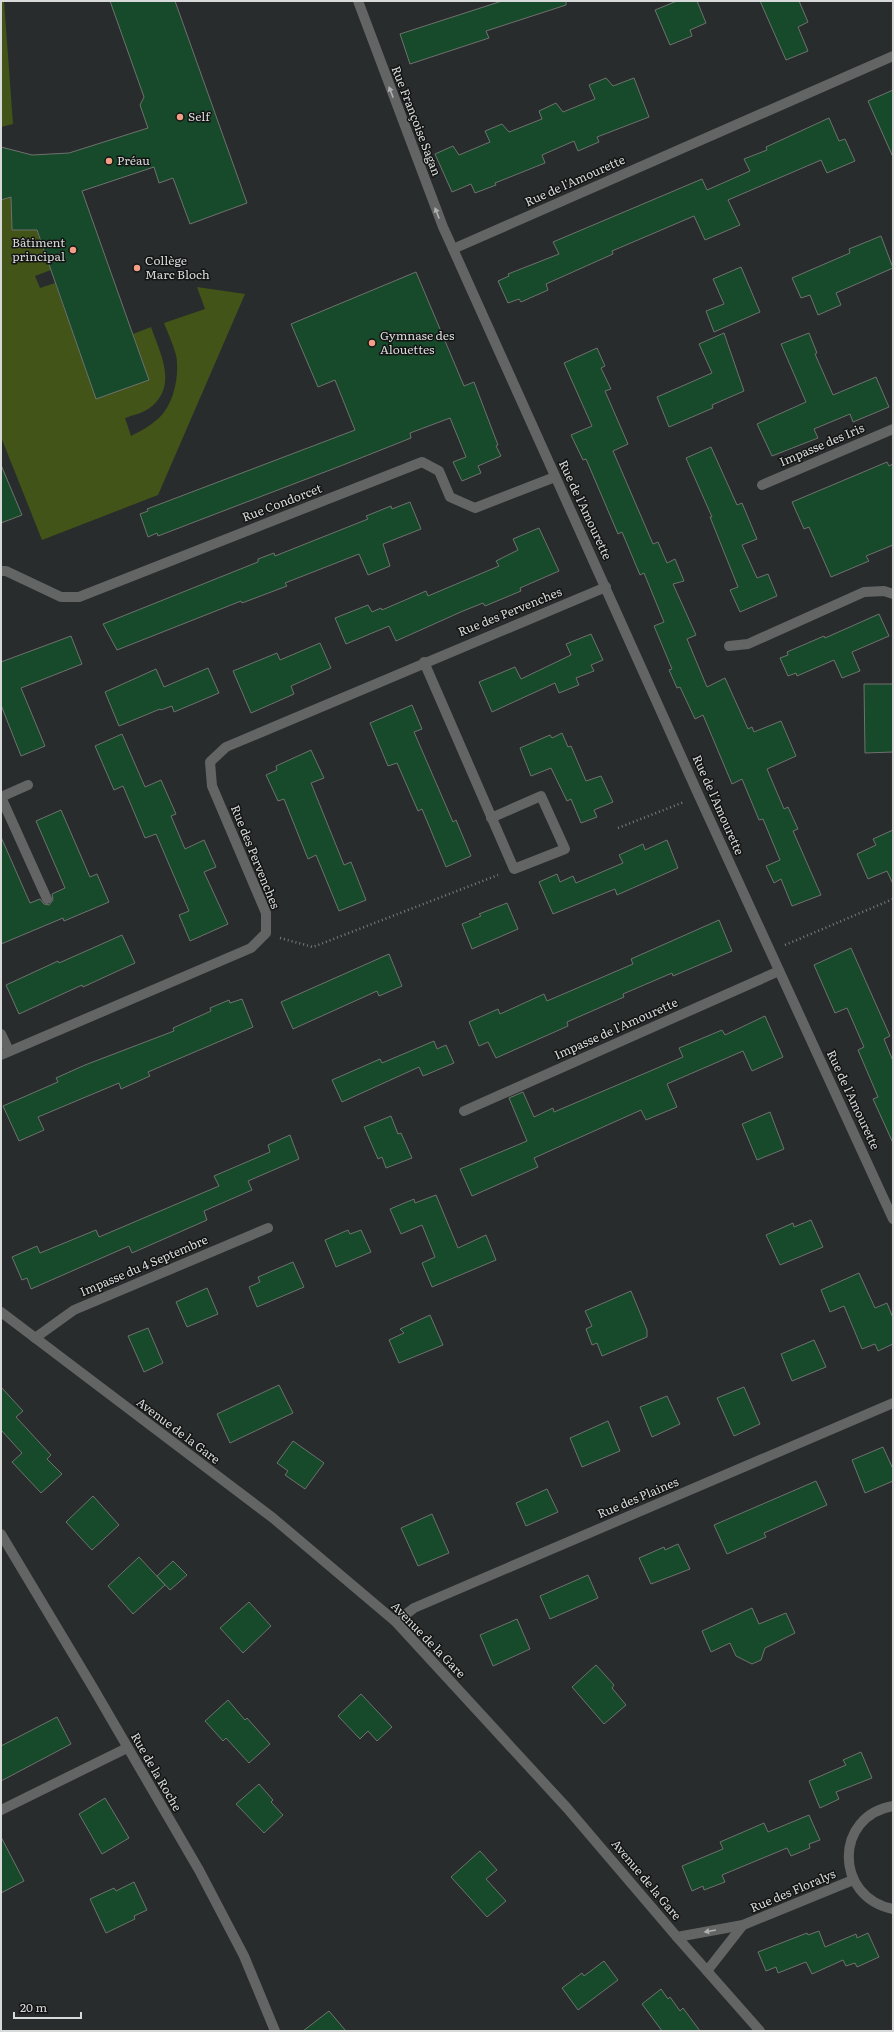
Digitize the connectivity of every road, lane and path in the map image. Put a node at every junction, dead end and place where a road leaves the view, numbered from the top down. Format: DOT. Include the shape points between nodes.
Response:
graph roads {
  1 [pos="358,1"];
  2 [pos="893,56"];
  3 [pos="453,249"];
  4 [pos="893,429"];
  5 [pos="555,477"];
  6 [pos="762,485"];
  7 [pos="1,571"];
  8 [pos="606,587"];
  9 [pos="893,594"];
  10 [pos="729,646"];
  11 [pos="424,662"];
  12 [pos="28,785"];
  13 [pos="699,796"];
  14 [pos="1,797"];
  15 [pos="491,818"];
  16 [pos="618,828"];
  17 [pos="514,869"];
  18 [pos="47,899"];
  19 [pos="893,899"];
  20 [pos="266,933"];
  21 [pos="770,951"];
  22 [pos="779,971"];
  23 [pos="1,1034"];
  24 [pos="5,1053"];
  25 [pos="464,1111"];
  26 [pos="893,1219"];
  27 [pos="268,1228"];
  28 [pos="1,1312"];
  29 [pos="35,1338"];
  30 [pos="893,1403"];
  31 [pos="1,1534"];
  32 [pos="396,1622"];
  33 [pos="127,1748"];
  34 [pos="893,1806"];
  35 [pos="1,1810"];
  36 [pos="853,1880"];
  37 [pos="893,1909"];
  38 [pos="744,1926"];
  39 [pos="677,1937"];
  40 [pos="707,1971"];
  41 [pos="275,2031"];
  42 [pos="760,2031"];
  3 -- 1 [label="street, Rue Françoise Sagan, one-way" via="437,213"];
  2 -- 3 [label="street, Rue de l'Amourette"];
  3 -- 5 [label="street, Rue de l'Amourette"];
  4 -- 6 [label="street, Impasse des Iris"];
  5 -- 7 [label="street, Rue Condorcet" via="475,508 450,497 439,471 422,462 79,597 61,597"];
  5 -- 8 [label="street, Rue de l'Amourette"];
  8 -- 11 [label="street, Rue des Pervenches"];
  8 -- 13 [label="street, Rue de l'Amourette"];
  9 -- 10 [label="street" via="884,591 864,592 748,644"];
  11 -- 15 [label="street"];
  11 -- 20 [label="street, Rue des Pervenches" via="226,747 210,762 212,786 266,913"];
  12 -- 14 [label="street"];
  13 -- 16 [label="path"];
  13 -- 21 [label="street, Rue de l'Amourette"];
  14 -- 18 [label="street"];
  15 -- 17 [label="street"];
  15 -- 17 [label="street" via="541,796 565,849"];
  17 -- 20 [label="path" via="313,947"];
  19 -- 21 [label="path"];
  20 -- 24 [label="street" via="251,948"];
  21 -- 22 [label="street, Rue de l'Amourette"];
  22 -- 25 [label="street, Impasse de l'Amourette"];
  22 -- 26 [label="street, Rue de l'Amourette"];
  23 -- 24 [label="street"];
  27 -- 29 [label="street, Impasse du 4 Septembre" via="74,1310"];
  28 -- 29 [label="street, Avenue de la Gare"];
  29 -- 32 [label="street, Avenue de la Gare" via="273,1518"];
  30 -- 32 [label="street, Rue des Plaines" via="414,1608"];
  31 -- 33 [label="street, Rue de la Roche"];
  32 -- 39 [label="street, Avenue de la Gare" via="568,1808"];
  33 -- 35 [label="street"];
  33 -- 41 [label="street, Rue de la Roche" via="198,1870 244,1956"];
  34 -- 36 [label="street, Rue des Floralys" via="876,1810 854,1833 849,1848 848,1864"];
  36 -- 37 [label="street, Rue des Floralys" via="862,1894 876,1904"];
  36 -- 38 [label="street, Rue des Floralys"];
  38 -- 39 [label="street, Rue des Floralys, one-way"];
  38 -- 40 [label="street, Rue des Floralys"];
  39 -- 40 [label="street, Avenue de la Gare"];
  40 -- 42 [label="street, Avenue de la Gare"];
}
